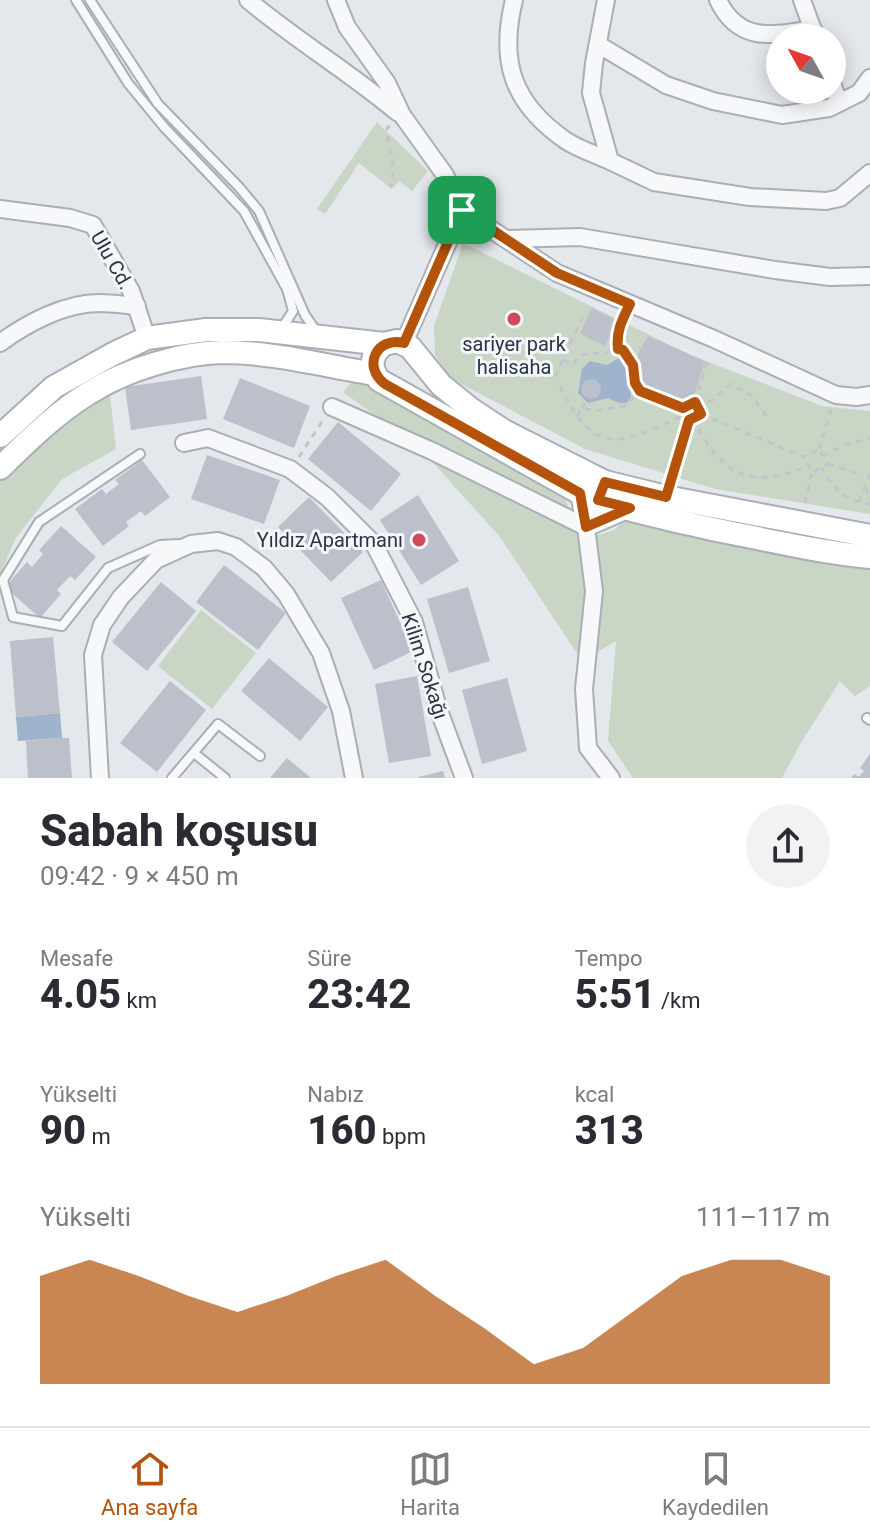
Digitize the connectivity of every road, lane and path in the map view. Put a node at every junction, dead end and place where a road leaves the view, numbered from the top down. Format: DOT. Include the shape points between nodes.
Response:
graph roads {
  1 [pos="76,0"];
  2 [pos="90,0"];
  3 [pos="248,0"];
  4 [pos="336,0"];
  5 [pos="514,0"];
  6 [pos="606,0"];
  7 [pos="718,0"];
  8 [pos="802,0"];
  9 [pos="810,24"];
  10 [pos="766,36"];
  11 [pos="599,45"];
  12 [pos="870,78"];
  13 [pos="846,100"];
  14 [pos="837,104"];
  15 [pos="402,115"];
  16 [pos="610,161"];
  17 [pos="870,173"];
  18 [pos="390,187"];
  19 [pos="0,209"];
  20 [pos="462,210"];
  21 [pos="507,239"];
  22 [pos="870,276"];
  23 [pos="630,304"];
  24 [pos="137,306"];
  25 [pos="583,316"];
  26 [pos="278,332"];
  27 [pos="147,338"];
  28 [pos="322,338"];
  29 [pos="714,339"];
  30 [pos="468,342"];
  31 [pos="0,343"];
  32 [pos="401,348"];
  33 [pos="618,349"];
  34 [pos="563,360"];
  35 [pos="380,379"];
  36 [pos="560,386"];
  37 [pos="640,391"];
  38 [pos="836,395"];
  39 [pos="870,395"];
  40 [pos="588,398"];
  41 [pos="695,402"];
  42 [pos="332,407"];
  43 [pos="582,408"];
  44 [pos="683,408"];
  45 [pos="698,408"];
  46 [pos="686,414"];
  47 [pos="701,414"];
  48 [pos="577,416"];
  49 [pos="767,417"];
  50 [pos="694,418"];
  51 [pos="689,420"];
  52 [pos="2,429"];
  53 [pos="870,438"];
  54 [pos="184,443"];
  55 [pos="819,449"];
  56 [pos="140,454"];
  57 [pos="823,456"];
  58 [pos="804,457"];
  59 [pos="828,464"];
  60 [pos="808,465"];
  61 [pos="821,467"];
  62 [pos="0,468"];
  63 [pos="290,469"];
  64 [pos="812,472"];
  65 [pos="857,473"];
  66 [pos="870,475"];
  67 [pos="592,487"];
  68 [pos="666,497"];
  69 [pos="870,501"];
  70 [pos="859,502"];
  71 [pos="630,508"];
  72 [pos="800,524"];
  73 [pos="586,527"];
  74 [pos="870,536"];
  75 [pos="191,544"];
  76 [pos="870,557"];
  77 [pos="194,753"];
  78 [pos="260,756"];
  79 [pos="100,778"];
  80 [pos="172,778"];
  81 [pos="225,778"];
  82 [pos="354,778"];
  83 [pos="464,778"];
  84 [pos="611,778"];
  1 -- 26 [label="lane" via="128,83 244,211 287,289 293,311"];
  2 -- 28 [label="lane" via="158,104 259,211 305,315"];
  3 -- 15 [label="street"];
  4 -- 15 [label="street"];
  5 -- 16 [label="street" via="508,63 525,102 566,141"];
  6 -- 11 [label="street"];
  7 -- 10 [label="street" via="732,20"];
  8 -- 9 [label="street"];
  11 -- 14 [label="street" via="666,85 713,101 782,115"];
  11 -- 16 [label="street" via="591,93"];
  12 -- 13 [label="street"];
  15 -- 18 [label="path" via="387,128 394,172"];
  15 -- 20 [label="street" via="445,175"];
  16 -- 17 [label="street" via="654,182 750,197 826,201 840,198"];
  19 -- 24 [label="street, Ulu Cd." via="93,225"];
  20 -- 21 [label="street"];
  20 -- 32 [label="street"];
  21 -- 22 [label="street" via="580,237 775,270"];
  21 -- 23 [label="street" via="557,273"];
  23 -- 29 [label="street"];
  23 -- 33 [label="path" via="618,327"];
  24 -- 27 [label="street, Ulu Cd."];
  24 -- 31 [label="street" via="73,306"];
  25 -- 34 [label="path"];
  26 -- 27 [label="main road" via="206,330"];
  26 -- 28 [label="main road"];
  27 -- 52 [label="main road" via="54,387"];
  28 -- 32 [label="main road"];
  29 -- 38 [label="street"];
  29 -- 41 [label="path"];
  30 -- 34 [label="path" via="554,379"];
  32 -- 35 [label="main road" via="374,354"];
  32 -- 35 [label="main road" via="418,366 412,379 399,386"];
  32 -- 67 [label="main road" via="472,410"];
  33 -- 34 [label="path" via="585,352 573,365"];
  33 -- 37 [label="path" via="633,365"];
  35 -- 62 [label="main road" via="276,357 224,352 184,356 90,392"];
  35 -- 67 [label="main road"];
  36 -- 48 [label="path"];
  37 -- 43 [label="path" via="625,406"];
  37 -- 44 [label="path"];
  38 -- 39 [label="street"];
  38 -- 55 [label="path"];
  40 -- 43 [label="path"];
  41 -- 44 [label="path"];
  41 -- 45 [label="path"];
  42 -- 63 [label="path"];
  42 -- 73 [label="street"];
  43 -- 48 [label="path"];
  44 -- 46 [label="path"];
  45 -- 47 [label="path"];
  45 -- 49 [label="path" via="731,384 751,395"];
  46 -- 48 [label="path" via="631,437 611,439 596,436"];
  46 -- 51 [label="path"];
  47 -- 50 [label="path"];
  47 -- 58 [label="path"];
  50 -- 51 [label="path"];
  50 -- 60 [label="path" via="712,453 736,472 771,479"];
  51 -- 68 [label="path"];
  53 -- 57 [label="path"];
  54 -- 63 [label="street, Kilim Sokağı" via="208,438"];
  55 -- 57 [label="path"];
  55 -- 58 [label="path"];
  56 -- 75 [label="lane" via="39,522 3,580 13,617 62,626 108,568 160,545"];
  57 -- 59 [label="path"];
  58 -- 60 [label="path"];
  59 -- 61 [label="path"];
  59 -- 65 [label="path"];
  60 -- 64 [label="path"];
  61 -- 64 [label="path"];
  61 -- 70 [label="path" via="839,494"];
  63 -- 83 [label="street, Kilim Sokağı" via="374,544 414,622"];
  64 -- 72 [label="path"];
  66 -- 69 [label="path"];
  66 -- 70 [label="path"];
  67 -- 68 [label="main road"];
  67 -- 71 [label="main road"];
  67 -- 73 [label="street"];
  68 -- 72 [label="main road"];
  69 -- 70 [label="path"];
  71 -- 73 [label="street"];
  71 -- 76 [label="main road" via="823,552"];
  72 -- 74 [label="main road"];
  73 -- 84 [label="street" via="594,591 584,689 588,748"];
  75 -- 79 [label="street" via="156,560 102,625 93,655"];
  75 -- 82 [label="street" via="218,541 236,547 286,594 321,653 341,711"];
  77 -- 78 [label="lane" via="218,724"];
  77 -- 80 [label="lane"];
  77 -- 81 [label="lane"];
}
